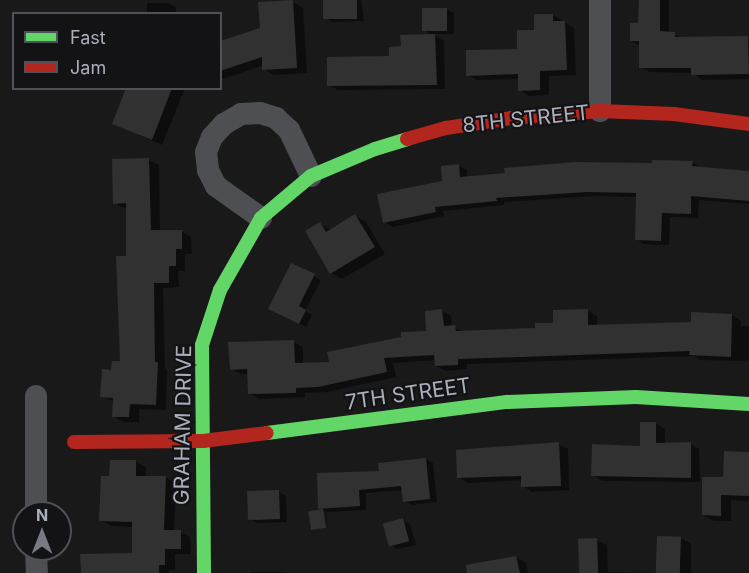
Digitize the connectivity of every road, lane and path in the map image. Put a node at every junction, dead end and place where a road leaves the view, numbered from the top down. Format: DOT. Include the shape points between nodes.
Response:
graph roads {
  1 [pos="600,0"];
  2 [pos="600,111"];
  3 [pos="749,124"];
  4 [pos="311,176"];
  5 [pos="261,218"];
  6 [pos="36,396"];
  7 [pos="749,404"];
  8 [pos="203,441"];
  9 [pos="74,442"];
  10 [pos="36,501"];
  11 [pos="204,573"];
  1 -- 2 [label="street"];
  2 -- 3 [label="street, 8TH STREET" via="674,114"];
  2 -- 4 [label="street, 8TH STREET" via="446,128 375,149"];
  4 -- 5 [label="street, 8TH STREET"];
  4 -- 5 [label="street" via="289,130 276,118 260,113 241,114 224,124 212,136 206,152 208,170 216,186"];
  5 -- 8 [label="street, GRAHAM DRIVE" via="220,290 202,345"];
  6 -- 10 [label="street"];
  7 -- 8 [label="street, 7TH STREET" via="636,397 507,402"];
  8 -- 9 [label="street, 7TH STREET"];
  8 -- 11 [label="street, GRAHAM DRIVE"];
}
